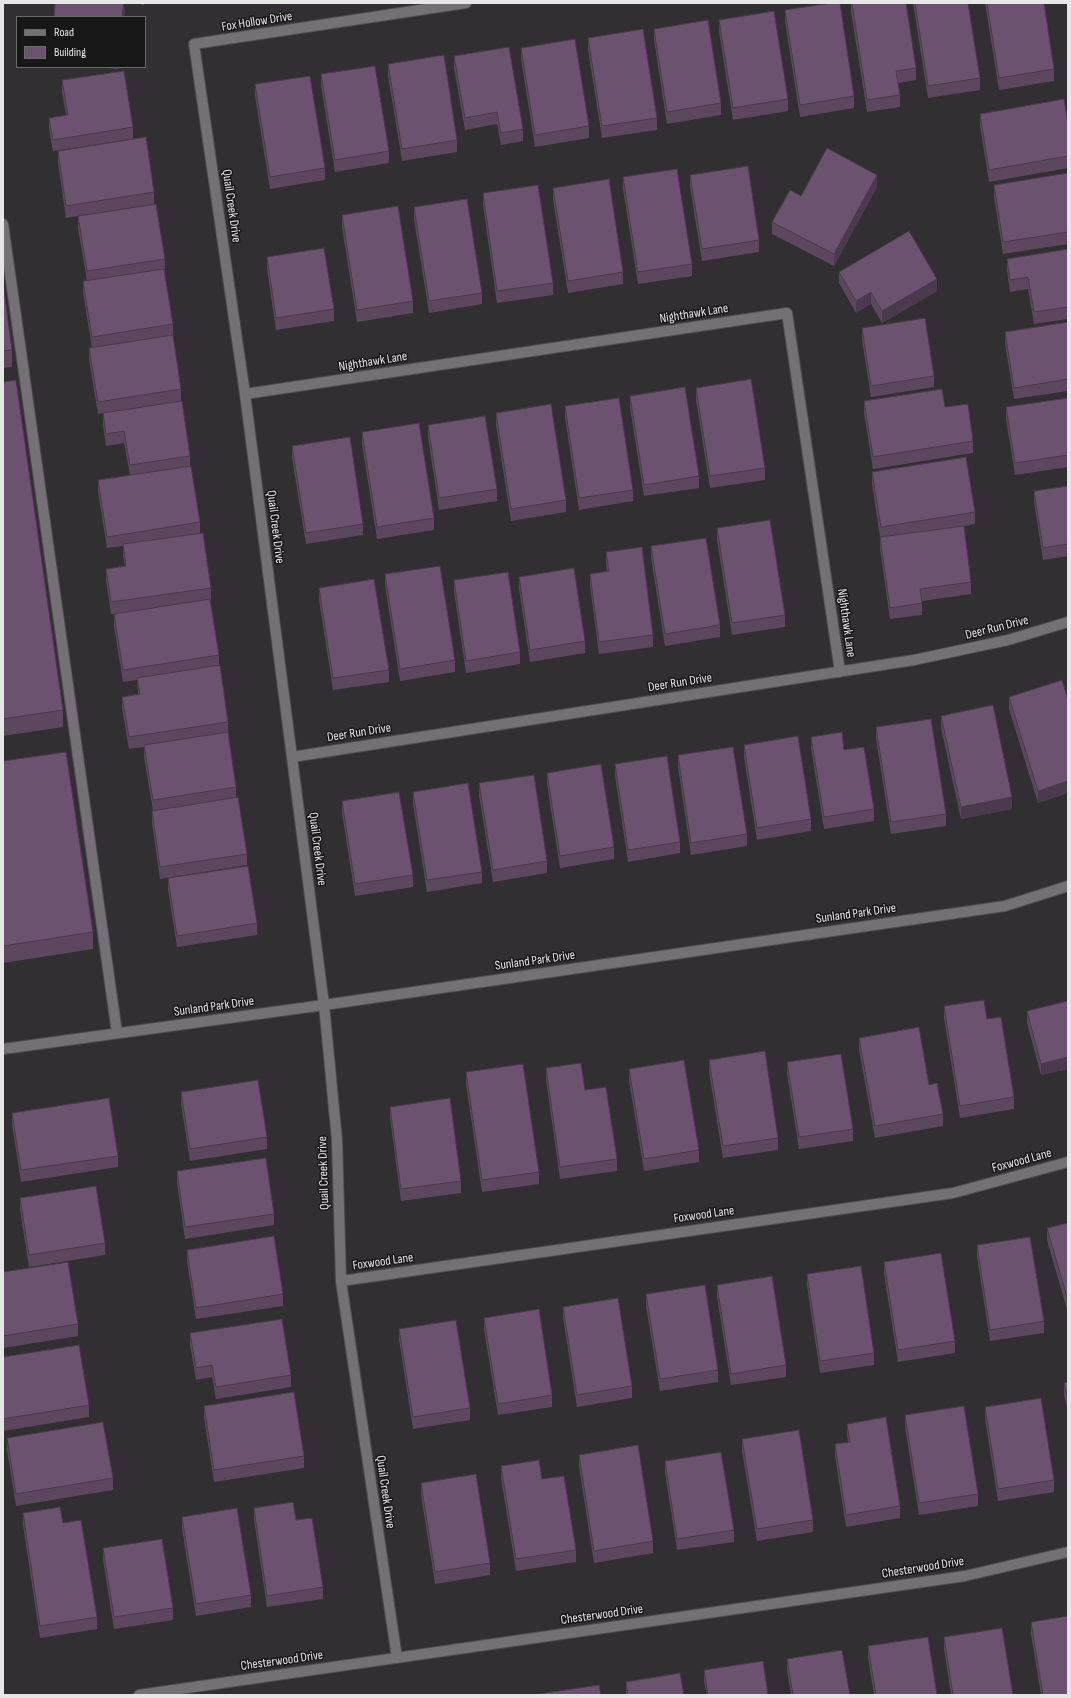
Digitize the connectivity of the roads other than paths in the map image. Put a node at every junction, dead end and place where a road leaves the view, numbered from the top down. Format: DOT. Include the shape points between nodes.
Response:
graph roads {
  1 [pos="466,3"];
  2 [pos="194,44"];
  3 [pos="3,224"];
  4 [pos="245,394"];
  5 [pos="1068,622"];
  6 [pos="840,672"];
  7 [pos="292,757"];
  8 [pos="1068,886"];
  9 [pos="324,1005"];
  10 [pos="117,1033"];
  11 [pos="3,1049"];
  12 [pos="1068,1162"];
  13 [pos="341,1281"];
  14 [pos="1068,1552"];
  15 [pos="397,1658"];
  16 [pos="139,1695"];
  1 -- 2 [label="street, Fox Hollow Drive"];
  2 -- 4 [label="street, Quail Creek Drive"];
  3 -- 10 [label="street"];
  4 -- 6 [label="street, Nighthawk Lane" via="787,313"];
  4 -- 7 [label="street, Quail Creek Drive"];
  5 -- 6 [label="street, Deer Run Drive" via="1008,640 914,660"];
  6 -- 7 [label="street, Deer Run Drive"];
  7 -- 9 [label="street, Quail Creek Drive"];
  8 -- 9 [label="street, Sunland Park Drive" via="1006,906"];
  9 -- 10 [label="street, Sunland Park Drive"];
  9 -- 13 [label="street, Quail Creek Drive" via="337,1140"];
  10 -- 11 [label="street, Sunland Park Drive"];
  12 -- 13 [label="street, Foxwood Lane" via="953,1193"];
  13 -- 15 [label="street, Quail Creek Drive"];
  14 -- 15 [label="street, Chesterwood Drive" via="965,1576"];
  15 -- 16 [label="street, Chesterwood Drive"];
}
